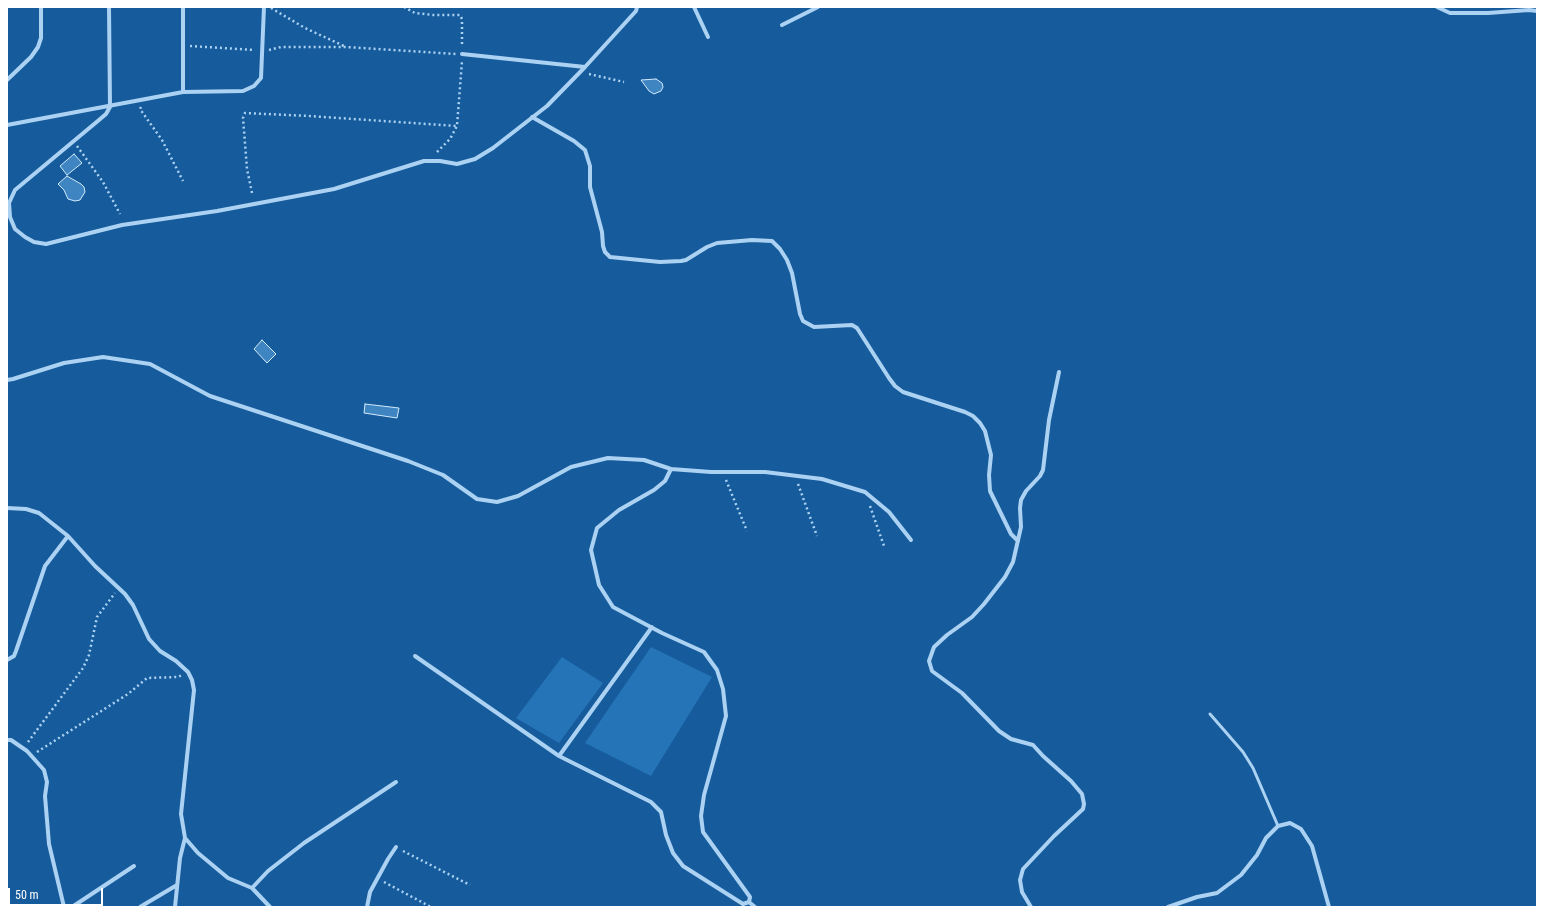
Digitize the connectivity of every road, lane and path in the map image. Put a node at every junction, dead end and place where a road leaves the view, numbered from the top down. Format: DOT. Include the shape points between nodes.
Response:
graph roads {
  1 [pos="41,7"];
  2 [pos="109,7"];
  3 [pos="183,7"];
  4 [pos="264,7"];
  5 [pos="269,7"];
  6 [pos="404,7"];
  7 [pos="637,7"];
  8 [pos="694,7"];
  9 [pos="818,7"];
  10 [pos="1437,7"];
  11 [pos="1537,11"];
  12 [pos="782,24"];
  13 [pos="708,37"];
  14 [pos="183,46"];
  15 [pos="346,48"];
  16 [pos="262,51"];
  17 [pos="462,54"];
  18 [pos="585,67"];
  19 [pos="580,72"];
  20 [pos="7,80"];
  21 [pos="624,82"];
  22 [pos="183,92"];
  23 [pos="145,100"];
  24 [pos="110,107"];
  25 [pos="532,117"];
  26 [pos="7,125"];
  27 [pos="457,126"];
  28 [pos="73,142"];
  29 [pos="424,161"];
  30 [pos="183,181"];
  31 [pos="252,193"];
  32 [pos="120,214"];
  33 [pos="1059,372"];
  34 [pos="7,380"];
  35 [pos="671,469"];
  36 [pos="722,472"];
  37 [pos="795,476"];
  38 [pos="865,492"];
  39 [pos="7,508"];
  40 [pos="747,531"];
  41 [pos="68,536"];
  42 [pos="817,536"];
  43 [pos="912,540"];
  44 [pos="1018,541"];
  45 [pos="884,546"];
  46 [pos="118,588"];
  47 [pos="652,627"];
  48 [pos="415,656"];
  49 [pos="7,660"];
  50 [pos="188,672"];
  51 [pos="1210,714"];
  52 [pos="7,740"];
  53 [pos="24,748"];
  54 [pos="31,755"];
  55 [pos="559,756"];
  56 [pos="396,782"];
  57 [pos="1278,826"];
  58 [pos="185,838"];
  59 [pos="396,847"];
  60 [pos="134,866"];
  61 [pos="378,878"];
  62 [pos="177,885"];
  63 [pos="470,886"];
  64 [pos="252,888"];
  65 [pos="749,902"];
  66 [pos="64,907"];
  67 [pos="72,907"];
  68 [pos="140,907"];
  69 [pos="175,907"];
  70 [pos="270,907"];
  71 [pos="367,907"];
  72 [pos="431,907"];
  73 [pos="755,907"];
  74 [pos="1031,907"];
  75 [pos="1168,907"];
  76 [pos="1329,907"];
  1 -- 20 [label="street" via="41,38 38,47"];
  2 -- 24 [label="street"];
  3 -- 14 [label="street"];
  4 -- 16 [label="street"];
  5 -- 15 [label="path"];
  6 -- 17 [label="path" via="415,13 460,14"];
  7 -- 18 [label="street"];
  8 -- 13 [label="street"];
  9 -- 12 [label="street"];
  10 -- 11 [label="street" via="1450,12"];
  14 -- 16 [label="path"];
  14 -- 22 [label="street"];
  15 -- 16 [label="path" via="281,48"];
  15 -- 17 [label="path"];
  16 -- 22 [label="street" via="260,78 254,86 244,91"];
  17 -- 18 [label="street"];
  17 -- 27 [label="path"];
  18 -- 19 [label="street"];
  19 -- 21 [label="path"];
  19 -- 25 [label="street" via="547,106"];
  22 -- 23 [label="street"];
  23 -- 24 [label="street"];
  23 -- 30 [label="path" via="140,109 162,140"];
  24 -- 26 [label="street"];
  24 -- 28 [label="street" via="103,117"];
  25 -- 29 [label="street" via="475,159 457,164"];
  25 -- 44 [label="street" via="585,150 603,246 610,257 660,262 681,261 717,243 772,241 787,260 803,321 814,328 852,325 857,328 895,386 903,392 973,416 985,431 991,455 990,491 1011,534"];
  27 -- 29 [label="path" via="441,149"];
  27 -- 31 [label="path" via="245,113 243,118 247,170"];
  28 -- 29 [label="street" via="14,190 9,203 10,217 16,229 34,242 46,244 122,225 217,211 334,189"];
  28 -- 32 [label="path" via="103,182"];
  33 -- 44 [label="street" via="1049,420 1043,470 1021,500"];
  34 -- 35 [label="street" via="14,380 64,363 103,357 150,364 210,396 408,461 443,475 478,499 496,502 518,496 571,466 608,458 644,460"];
  35 -- 36 [label="street"];
  35 -- 47 [label="street" via="665,481 654,490 619,510 597,528 591,550 599,585 613,607"];
  36 -- 37 [label="street" via="765,472"];
  36 -- 40 [label="path"];
  37 -- 38 [label="street" via="822,479"];
  37 -- 42 [label="path"];
  38 -- 43 [label="street" via="892,515"];
  38 -- 45 [label="path"];
  39 -- 41 [label="street" via="39,513"];
  41 -- 46 [label="street"];
  41 -- 49 [label="street" via="45,566 14,656"];
  44 -- 74 [label="street" via="1013,562 998,586 972,617 934,647 929,661 932,671 962,693 999,731 1011,739 1033,745 1082,794 1083,809 1023,868 1020,880 1022,892"];
  46 -- 50 [label="street" via="133,604 149,639 160,651"];
  46 -- 53 [label="path" via="97,617 89,655 83,668"];
  47 -- 55 [label="street"];
  47 -- 65 [label="street" via="704,652 717,670 723,689 726,716 704,796 701,816 703,832 750,897"];
  48 -- 55 [label="street"];
  50 -- 54 [label="path" via="178,678 147,678 128,694"];
  50 -- 58 [label="street" via="194,690 181,814"];
  51 -- 57 [label="lane" via="1243,752 1253,768"];
  52 -- 53 [label="street"];
  53 -- 54 [label="street"];
  54 -- 66 [label="street" via="44,770 47,782 45,796 49,844"];
  55 -- 65 [label="street" via="651,802 661,812 666,835 674,853 684,866 743,904"];
  56 -- 64 [label="street" via="304,843 268,871"];
  57 -- 75 [label="street" via="1266,838 1257,855 1241,875 1217,893"];
  57 -- 76 [label="street" via="1290,823 1301,829 1312,846"];
  58 -- 62 [label="street"];
  58 -- 64 [label="street" via="198,853 228,878"];
  59 -- 61 [label="street"];
  59 -- 63 [label="path"];
  60 -- 67 [label="street"];
  61 -- 71 [label="street" via="370,892"];
  61 -- 72 [label="path"];
  62 -- 68 [label="street"];
  62 -- 69 [label="street"];
  64 -- 70 [label="street"];
  65 -- 73 [label="street"];
}
